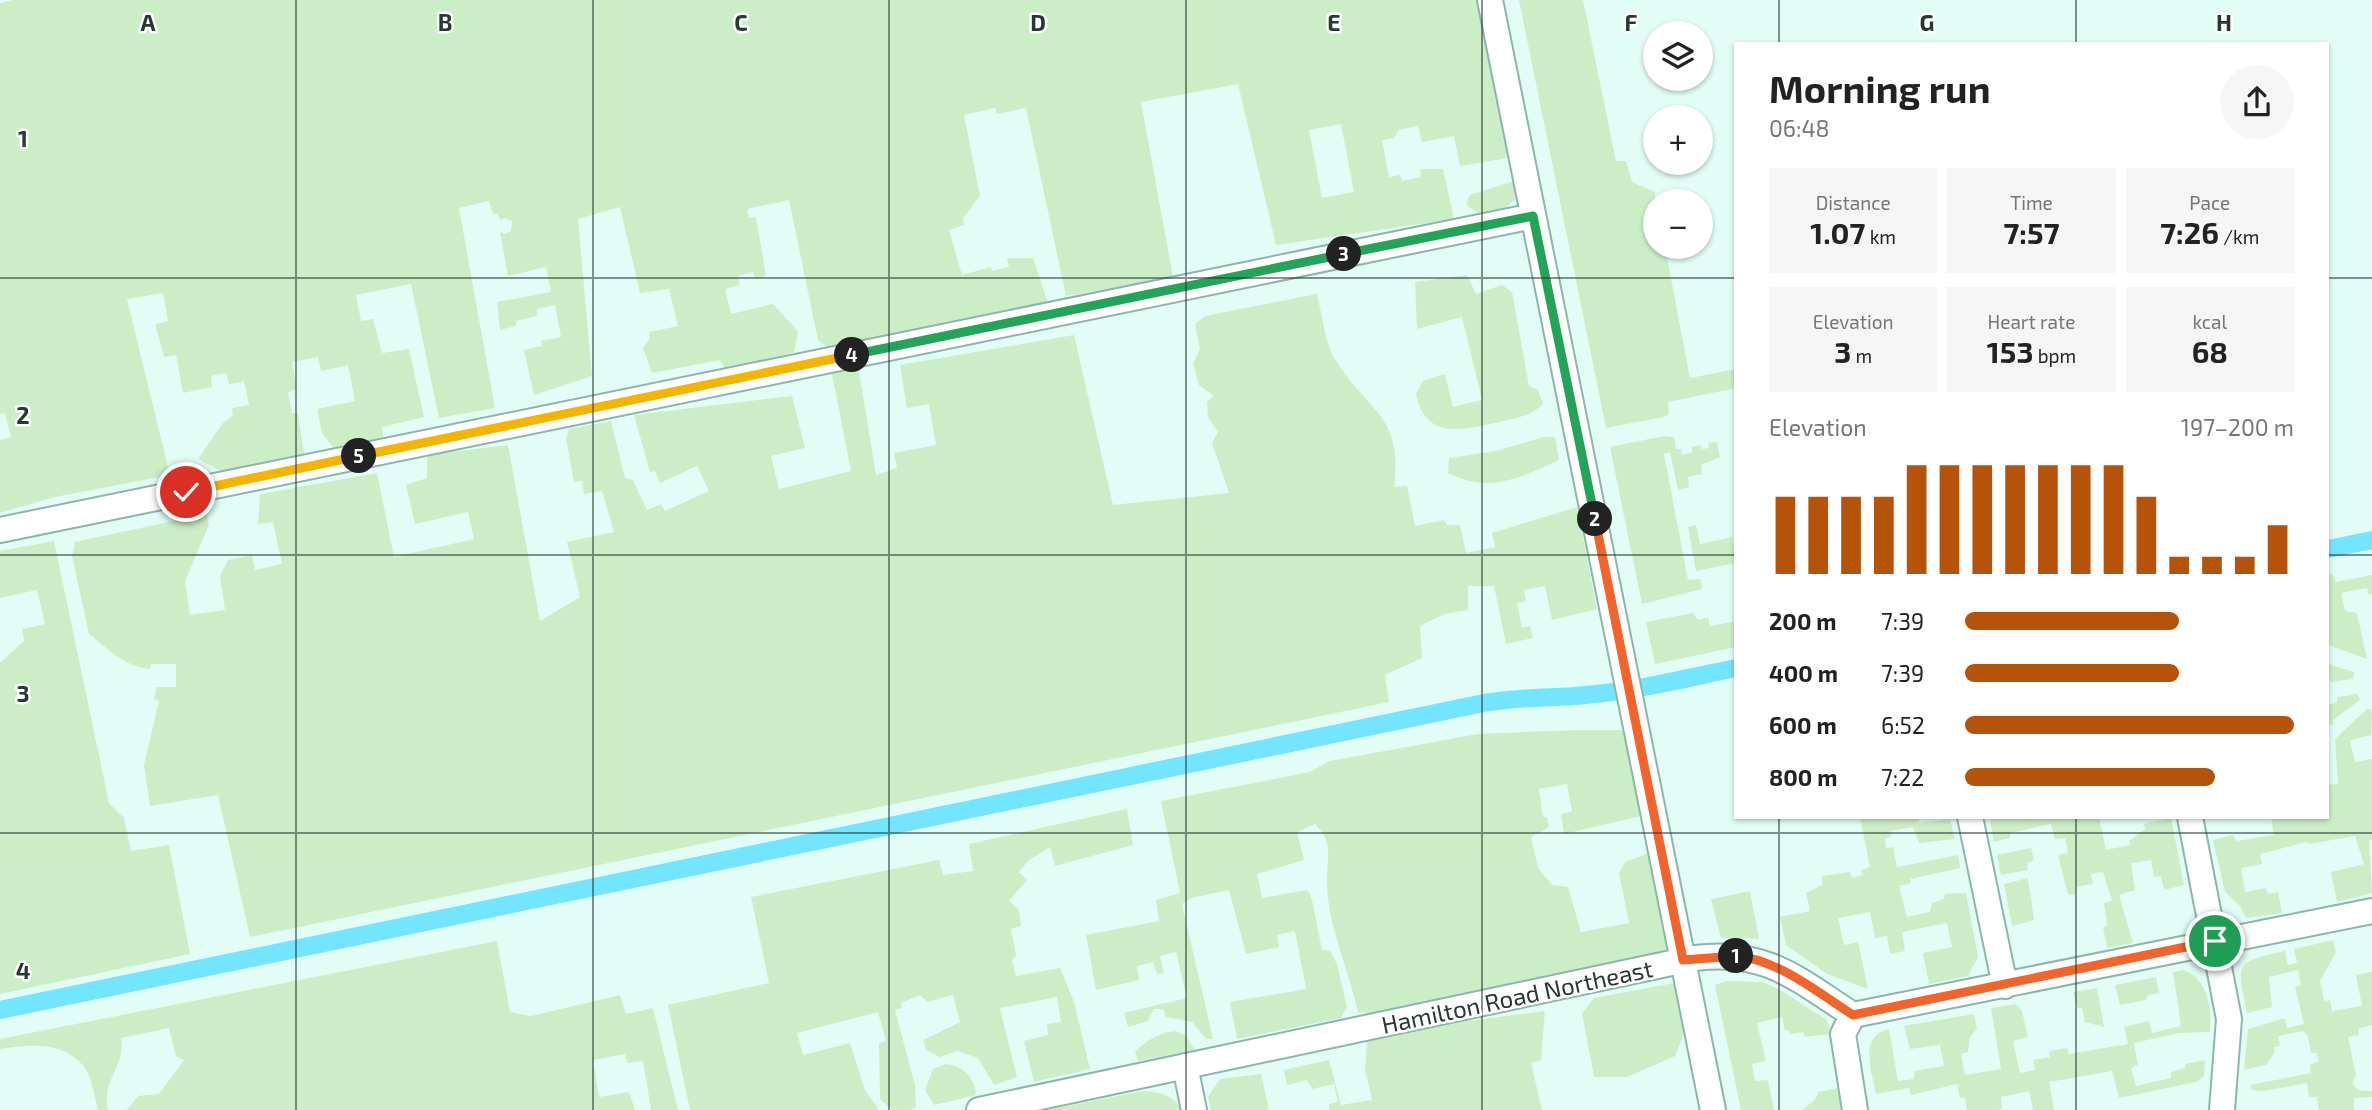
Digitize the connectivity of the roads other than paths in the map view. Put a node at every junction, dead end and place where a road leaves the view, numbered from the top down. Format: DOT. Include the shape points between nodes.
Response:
graph roads {
  1 [pos="1490,0"];
  2 [pos="1533,216"];
  3 [pos="0,530"];
  4 [pos="1970,819"];
  5 [pos="2190,819"];
  6 [pos="2372,911"];
  7 [pos="2215,941"];
  8 [pos="1683,960"];
  9 [pos="2006,986"];
  10 [pos="1853,1015"];
  11 [pos="1185,1066"];
  12 [pos="979,1110"];
  13 [pos="1194,1110"];
  14 [pos="1713,1110"];
  15 [pos="1855,1110"];
  16 [pos="2221,1110"];
  1 -- 2 [label="street"];
  2 -- 3 [label="street"];
  2 -- 8 [label="street"];
  4 -- 9 [label="street"];
  5 -- 7 [label="street"];
  6 -- 7 [label="street"];
  7 -- 9 [label="street"];
  7 -- 16 [label="street" via="2229,1019"];
  8 -- 10 [label="street, Hamilton Road Northeast" via="1723,954 1752,957"];
  8 -- 11 [label="street, Hamilton Road Northeast"];
  8 -- 14 [label="street"];
  9 -- 10 [label="street"];
  10 -- 15 [label="street" via="1843,1034"];
  11 -- 12 [label="street, Hamilton Road Northeast"];
  11 -- 13 [label="street"];
}
